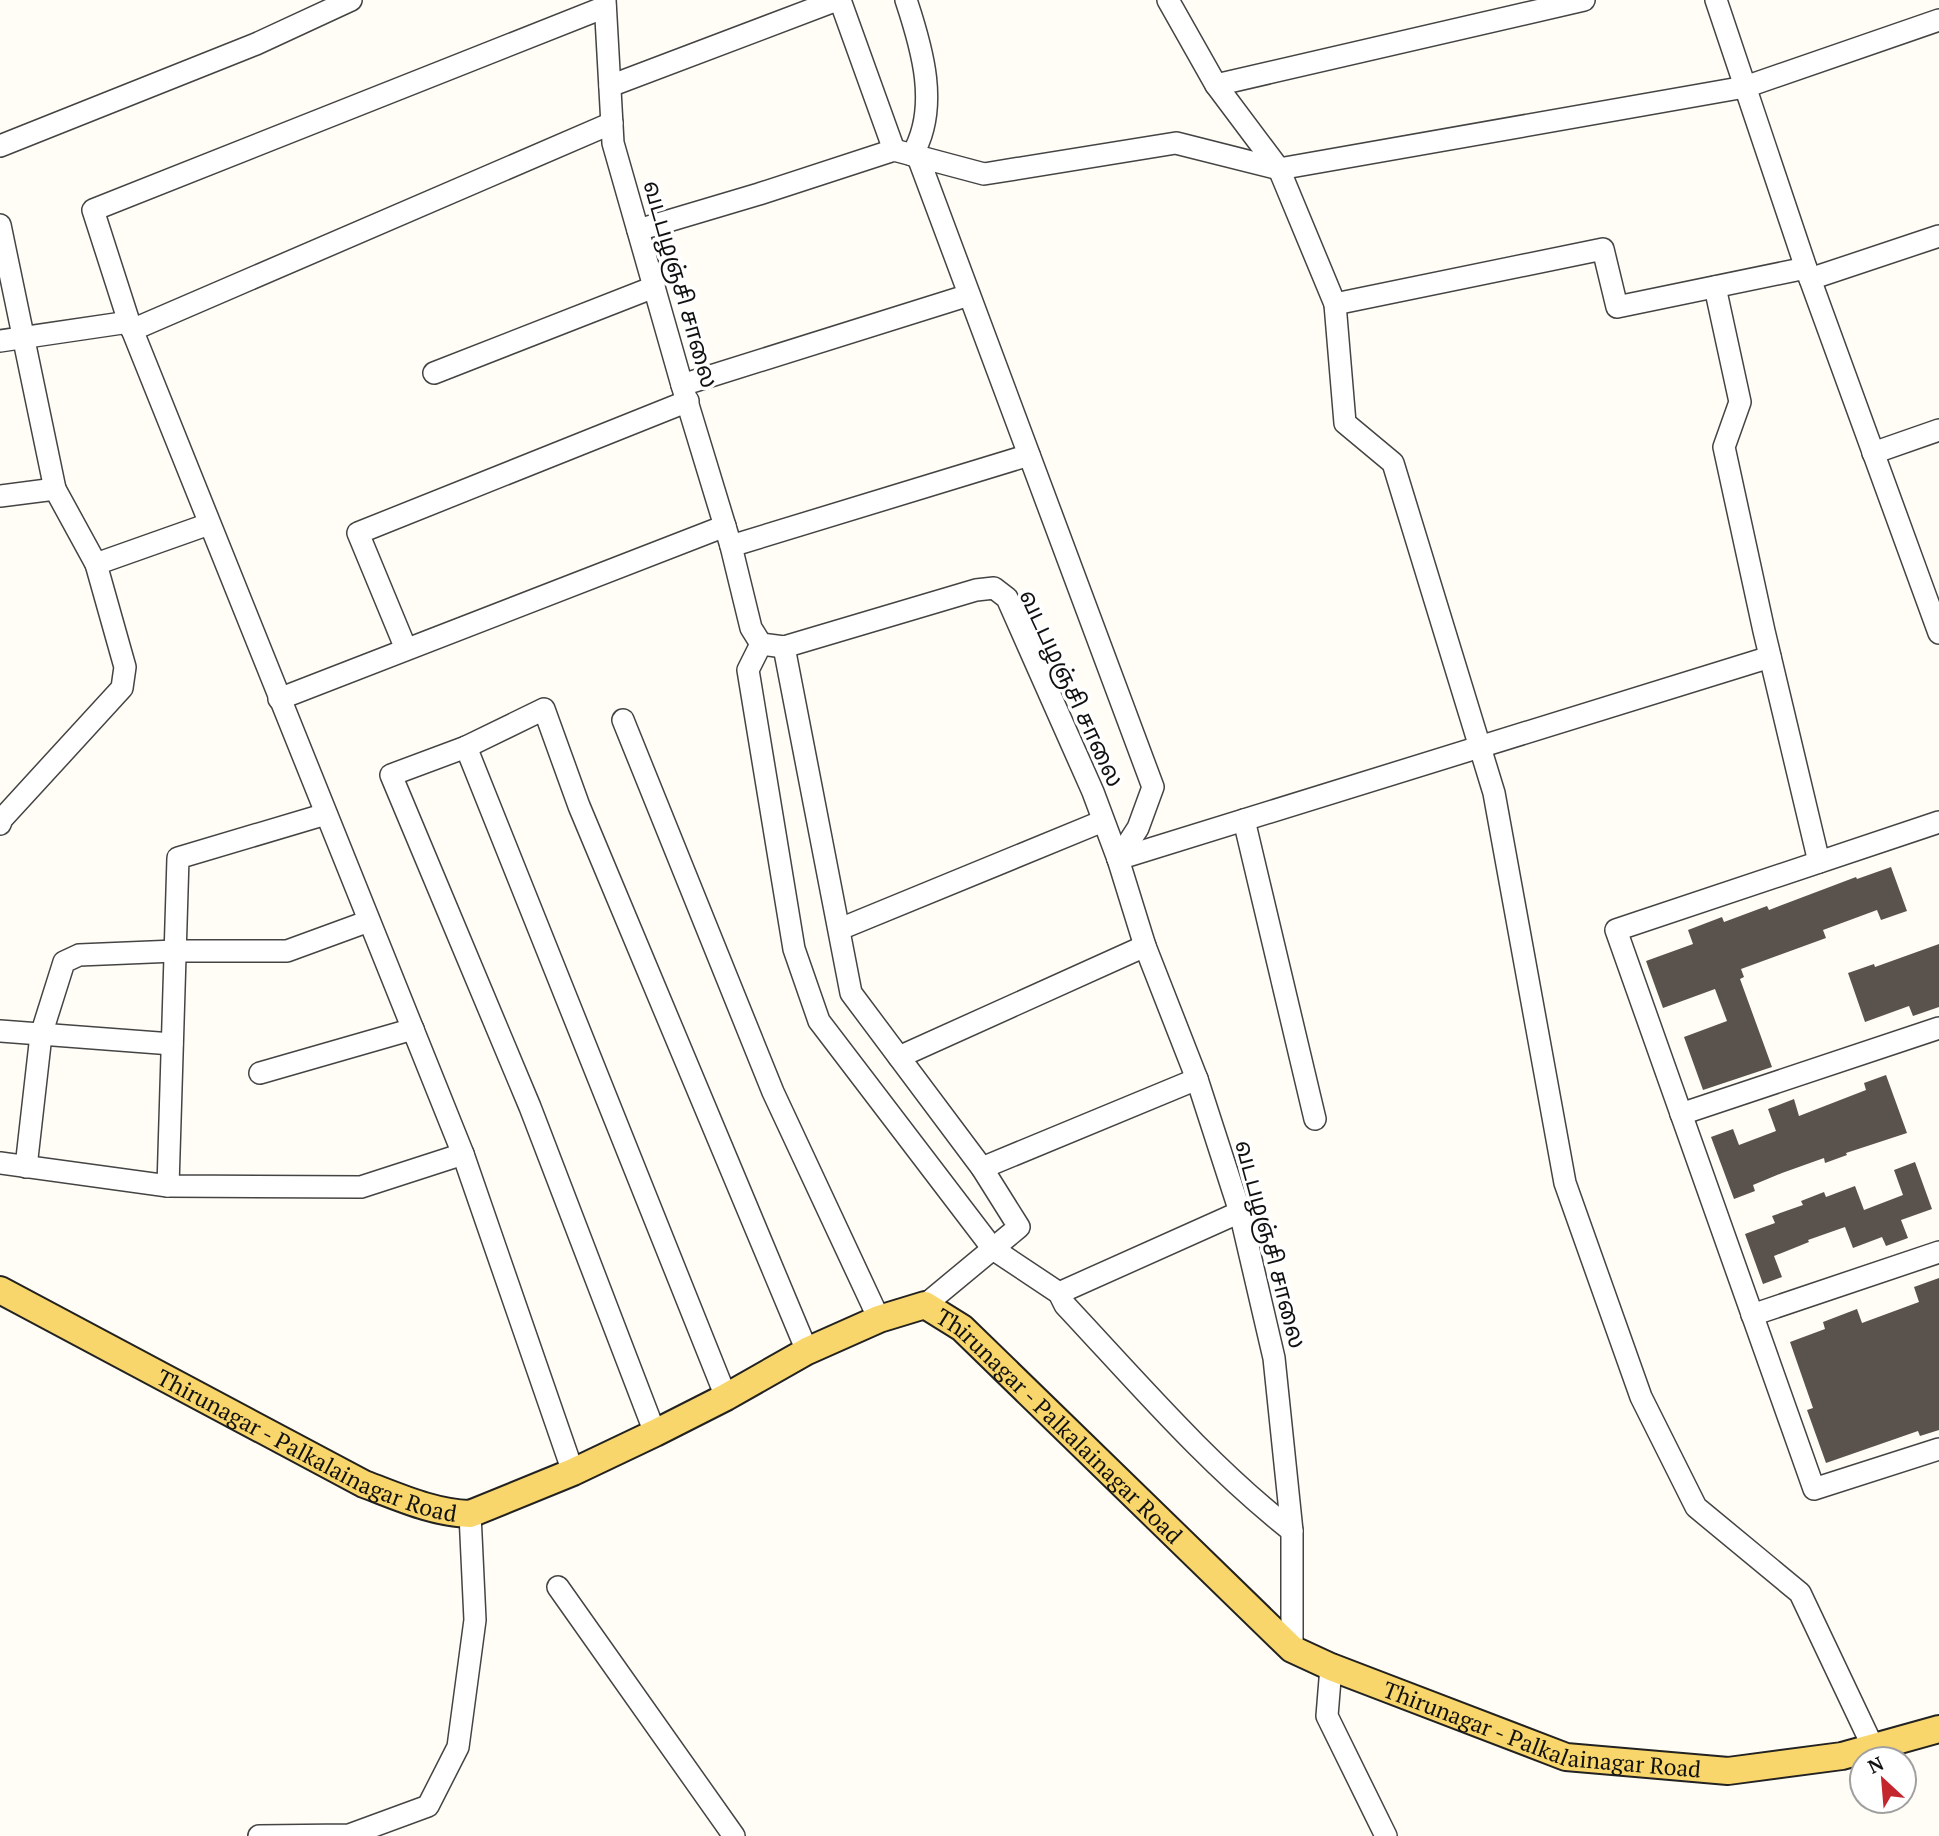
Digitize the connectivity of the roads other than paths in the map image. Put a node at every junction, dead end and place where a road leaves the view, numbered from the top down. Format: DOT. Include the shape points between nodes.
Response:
graph roads {
  1 [pos="351,0"];
  2 [pos="838,0"];
  3 [pos="906,0"];
  4 [pos="1168,0"];
  5 [pos="1584,0"];
  6 [pos="1716,0"];
  7 [pos="605,3"];
  8 [pos="1939,20"];
  9 [pos="1216,85"];
  10 [pos="610,86"];
  11 [pos="1745,88"];
  12 [pos="612,123"];
  13 [pos="0,146"];
  14 [pos="908,154"];
  15 [pos="1279,169"];
  16 [pos="0,225"];
  17 [pos="638,230"];
  18 [pos="1939,236"];
  19 [pos="1808,274"];
  20 [pos="654,287"];
  21 [pos="1715,287"];
  22 [pos="970,295"];
  23 [pos="1335,304"];
  24 [pos="131,326"];
  25 [pos="24,338"];
  26 [pos="0,341"];
  27 [pos="434,373"];
  28 [pos="685,393"];
  29 [pos="1939,430"];
  30 [pos="1873,453"];
  31 [pos="1029,455"];
  32 [pos="55,489"];
  33 [pos="0,496"];
  34 [pos="209,524"];
  35 [pos="725,526"];
  36 [pos="731,546"];
  37 [pos="96,564"];
  38 [pos="1938,627"];
  39 [pos="761,644"];
  40 [pos="784,647"];
  41 [pos="406,649"];
  42 [pos="1770,657"];
  43 [pos="279,699"];
  44 [pos="623,720"];
  45 [pos="466,747"];
  46 [pos="1480,748"];
  47 [pos="326,814"];
  48 [pos="1244,820"];
  49 [pos="1103,821"];
  50 [pos="1939,822"];
  51 [pos="0,824"];
  52 [pos="1118,859"];
  53 [pos="1819,862"];
  54 [pos="369,921"];
  55 [pos="840,929"];
  56 [pos="1145,946"];
  57 [pos="174,951"];
  58 [pos="1939,1028"];
  59 [pos="412,1029"];
  60 [pos="0,1031"];
  61 [pos="41,1035"];
  62 [pos="172,1044"];
  63 [pos="899,1057"];
  64 [pos="260,1073"];
  65 [pos="1197,1079"];
  66 [pos="1681,1114"];
  67 [pos="1315,1119"];
  68 [pos="463,1154"];
  69 [pos="0,1163"];
  70 [pos="26,1167"];
  71 [pos="982,1168"];
  72 [pos="168,1186"];
  73 [pos="1240,1212"];
  74 [pos="993,1249"];
  75 [pos="1939,1252"];
  76 [pos="0,1290"];
  77 [pos="1059,1293"];
  78 [pos="925,1305"];
  79 [pos="1752,1315"];
  80 [pos="879,1319"];
  81 [pos="807,1351"];
  82 [pos="726,1398"];
  83 [pos="655,1433"];
  84 [pos="1939,1449"];
  85 [pos="573,1472"];
  86 [pos="470,1514"];
  87 [pos="1292,1531"];
  88 [pos="558,1587"];
  89 [pos="1292,1649"];
  90 [pos="1331,1667"];
  91 [pos="1939,1729"];
  92 [pos="1872,1745"];
  93 [pos="1880,1745"];
  94 [pos="1848,1754"];
  95 [pos="259,1836"];
  96 [pos="733,1836"];
  97 [pos="1386,1836"];
  1 -- 13 [label="street" via="256,44"];
  2 -- 10 [label="street"];
  2 -- 14 [label="street"];
  3 -- 14 [label="street" via="921,44 927,97 919,144"];
  4 -- 9 [label="street"];
  5 -- 9 [label="street"];
  6 -- 11 [label="street"];
  7 -- 10 [label="street, வடபழஞ்சி சாலை"];
  7 -- 24 [label="street" via="93,210"];
  8 -- 11 [label="street"];
  9 -- 15 [label="street"];
  10 -- 12 [label="street, வடபழஞ்சி சாலை"];
  11 -- 15 [label="street"];
  11 -- 19 [label="street"];
  12 -- 17 [label="street, வடபழஞ்சி சாலை" via="613,143"];
  12 -- 24 [label="street"];
  14 -- 15 [label="street" via="984,174 1176,143"];
  14 -- 17 [label="street"];
  14 -- 22 [label="street"];
  15 -- 23 [label="street"];
  16 -- 25 [label="street"];
  17 -- 20 [label="street, வடபழஞ்சி சாலை"];
  18 -- 19 [label="street"];
  19 -- 21 [label="street"];
  19 -- 30 [label="street"];
  20 -- 27 [label="street"];
  20 -- 28 [label="street, வடபழஞ்சி சாலை"];
  21 -- 23 [label="street" via="1617,307 1603,249"];
  21 -- 42 [label="street" via="1740,402 1724,447"];
  22 -- 28 [label="street"];
  22 -- 31 [label="street"];
  23 -- 46 [label="street" via="1345,422 1392,463"];
  24 -- 25 [label="street"];
  24 -- 34 [label="street"];
  25 -- 26 [label="street"];
  25 -- 32 [label="street"];
  28 -- 35 [label="street, வடபழஞ்சி சாலை"];
  28 -- 41 [label="street" via="358,533"];
  29 -- 30 [label="street"];
  30 -- 38 [label="street"];
  31 -- 36 [label="street"];
  31 -- 52 [label="street" via="1153,787 1139,828"];
  32 -- 33 [label="street"];
  32 -- 37 [label="street"];
  34 -- 37 [label="street"];
  34 -- 43 [label="street"];
  35 -- 36 [label="street, வடபழஞ்சி சாலை"];
  35 -- 41 [label="street"];
  36 -- 39 [label="street, வடபழஞ்சி சாலை" via="751,628"];
  37 -- 51 [label="street" via="125,667 122,688"];
  39 -- 40 [label="street, வடபழஞ்சி சாலை"];
  39 -- 74 [label="street" via="748,670 794,949 819,1021"];
  40 -- 49 [label="street, வடபழஞ்சி சாலை" via="994,588 1007,598"];
  40 -- 55 [label="street"];
  41 -- 43 [label="street"];
  42 -- 46 [label="street"];
  42 -- 53 [label="street"];
  43 -- 47 [label="street"];
  44 -- 80 [label="street" via="773,1092"];
  45 -- 81 [label="street" via="544,709 579,806"];
  45 -- 82 [label="street"];
  45 -- 83 [label="street" via="391,775 530,1107"];
  46 -- 48 [label="street"];
  46 -- 92 [label="street" via="1494,793 1565,1183 1642,1397 1696,1507 1800,1592"];
  47 -- 54 [label="street"];
  47 -- 57 [label="street" via="178,858"];
  48 -- 52 [label="street"];
  48 -- 67 [label="street"];
  49 -- 52 [label="street, வடபழஞ்சி சாலை"];
  49 -- 55 [label="street"];
  50 -- 53 [label="street"];
  52 -- 56 [label="street, வடபழஞ்சி சாலை"];
  53 -- 66 [label="street" via="1616,930"];
  54 -- 57 [label="street" via="287,951"];
  54 -- 59 [label="street"];
  55 -- 63 [label="street" via="851,993"];
  56 -- 63 [label="street"];
  56 -- 65 [label="street, வடபழஞ்சி சாலை"];
  57 -- 61 [label="street" via="79,955 64,962"];
  57 -- 62 [label="street"];
  58 -- 66 [label="street"];
  59 -- 64 [label="street"];
  59 -- 68 [label="street"];
  60 -- 61 [label="street"];
  61 -- 62 [label="street"];
  61 -- 70 [label="street"];
  62 -- 72 [label="street"];
  63 -- 71 [label="street"];
  65 -- 71 [label="street"];
  65 -- 73 [label="street, வடபழஞ்சி சாலை"];
  66 -- 79 [label="street"];
  68 -- 72 [label="street" via="361,1187"];
  68 -- 85 [label="street"];
  69 -- 70 [label="street"];
  70 -- 72 [label="street"];
  71 -- 74 [label="street" via="1019,1227"];
  73 -- 77 [label="street"];
  73 -- 87 [label="street, வடபழஞ்சி சாலை" via="1274,1358"];
  74 -- 77 [label="street"];
  74 -- 78 [label="street"];
  75 -- 79 [label="street"];
  76 -- 86 [label="main road, Thirunagar - Palkalainagar Road" via="364,1484 426,1507"];
  77 -- 87 [label="street" via="1065,1305 1198,1447"];
  78 -- 80 [label="main road, Thirunagar - Palkalainagar Road"];
  78 -- 89 [label="main road, Thirunagar - Palkalainagar Road" via="962,1328"];
  79 -- 84 [label="street" via="1814,1489"];
  80 -- 81 [label="main road, Thirunagar - Palkalainagar Road"];
  81 -- 82 [label="main road, Thirunagar - Palkalainagar Road"];
  82 -- 83 [label="main road, Thirunagar - Palkalainagar Road"];
  83 -- 85 [label="main road, Thirunagar - Palkalainagar Road"];
  85 -- 86 [label="main road, Thirunagar - Palkalainagar Road"];
  86 -- 95 [label="street" via="475,1620 458,1747 428,1806 349,1835"];
  87 -- 89 [label="street, வடபழஞ்சி சாலை"];
  88 -- 96 [label="street"];
  89 -- 90 [label="main road, Thirunagar - Palkalainagar Road"];
  90 -- 94 [label="main road, Thirunagar - Palkalainagar Road" via="1566,1757 1728,1771"];
  90 -- 97 [label="street" via="1327,1716"];
  91 -- 93 [label="main road, Thirunagar - Palkalainagar Road"];
}
